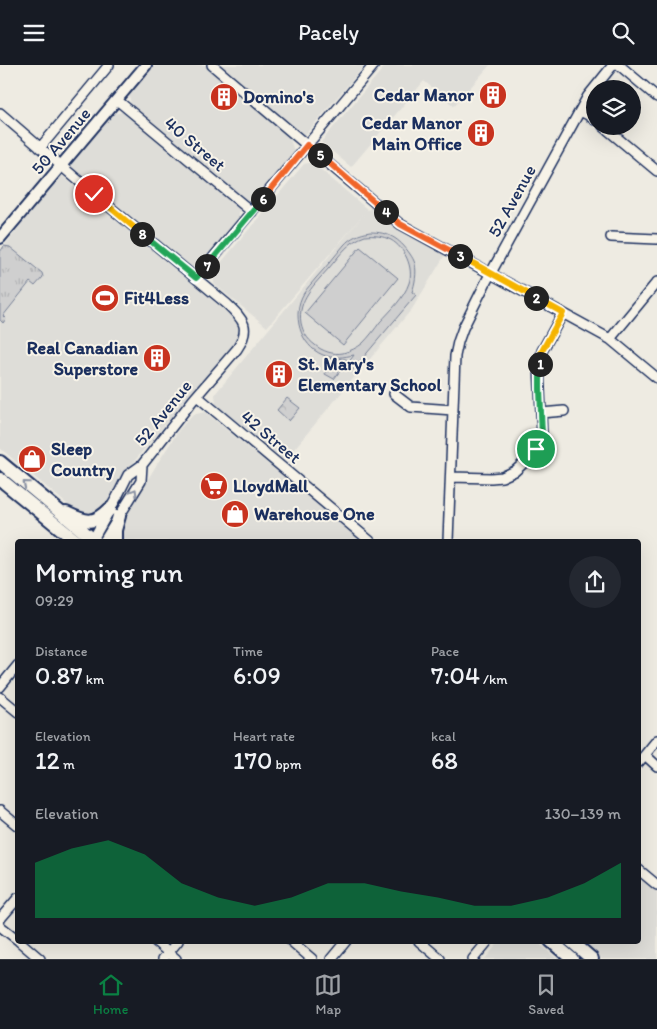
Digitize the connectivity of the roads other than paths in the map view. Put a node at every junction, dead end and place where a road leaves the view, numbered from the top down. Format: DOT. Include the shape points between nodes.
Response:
graph roads {
  1 [pos="109,65"];
  2 [pos="146,65"];
  3 [pos="212,65"];
  4 [pos="374,65"];
  5 [pos="613,65"];
  6 [pos="619,65"];
  7 [pos="657,97"];
  8 [pos="117,100"];
  9 [pos="580,111"];
  10 [pos="0,113"];
  11 [pos="586,114"];
  12 [pos="614,135"];
  13 [pos="307,145"];
  14 [pos="40,147"];
  15 [pos="62,165"];
  16 [pos="657,171"];
  17 [pos="252,213"];
  18 [pos="1,234"];
  19 [pos="611,237"];
  20 [pos="657,239"];
  21 [pos="491,273"];
  22 [pos="196,278"];
  23 [pos="657,282"];
  24 [pos="563,313"];
  25 [pos="610,339"];
  26 [pos="657,378"];
  27 [pos="394,393"];
  28 [pos="197,396"];
  29 [pos="453,410"];
  30 [pos="564,411"];
  31 [pos="541,413"];
  32 [pos="0,462"];
  33 [pos="451,477"];
  34 [pos="0,479"];
  35 [pos="52,506"];
  36 [pos="115,512"];
  37 [pos="57,525"];
  38 [pos="66,539"];
  39 [pos="74,539"];
  40 [pos="93,539"];
  41 [pos="97,539"];
  42 [pos="115,539"];
  43 [pos="368,539"];
  44 [pos="448,539"];
  45 [pos="15,668"];
  46 [pos="0,687"];
  47 [pos="0,697"];
  48 [pos="15,710"];
  49 [pos="657,741"];
  50 [pos="642,759"];
  51 [pos="657,765"];
  52 [pos="0,811"];
  53 [pos="15,824"];
  54 [pos="641,872"];
  55 [pos="657,885"];
  56 [pos="15,902"];
  57 [pos="0,919"];
  58 [pos="0,926"];
  59 [pos="15,938"];
  60 [pos="22,944"];
  61 [pos="157,944"];
  62 [pos="176,944"];
  63 [pos="294,944"];
  64 [pos="344,944"];
  65 [pos="422,944"];
  66 [pos="486,944"];
  67 [pos="554,944"];
  68 [pos="574,944"];
  69 [pos="166,956"];
  70 [pos="40,959"];
  71 [pos="176,959"];
  72 [pos="312,959"];
  73 [pos="331,959"];
  74 [pos="440,959"];
  75 [pos="473,959"];
  76 [pos="572,959"];
  77 [pos="592,959"];
  1 -- 14 [label="street, 50 Avenue"];
  2 -- 8 [label="main road, 50 Avenue"];
  3 -- 13 [label="street"];
  4 -- 13 [label="street"];
  5 -- 9 [label="street, 52 Avenue"];
  6 -- 7 [label="street"];
  8 -- 15 [label="main road, 50 Avenue"];
  8 -- 17 [label="street, 40 Street"];
  9 -- 11 [label="street"];
  9 -- 21 [label="street, 52 Avenue"];
  10 -- 14 [label="street"];
  12 -- 16 [label="street"];
  13 -- 17 [label="street"];
  13 -- 21 [label="street" via="400,224"];
  14 -- 15 [label="street"];
  15 -- 18 [label="main road, 50 Avenue"];
  15 -- 22 [label="street"];
  17 -- 22 [label="street"];
  19 -- 20 [label="street"];
  21 -- 24 [label="street"];
  21 -- 29 [label="street, 52 Avenue" via="460,335"];
  22 -- 28 [label="street, 52 Avenue" via="240,317 245,334 237,349"];
  23 -- 25 [label="street"];
  24 -- 25 [label="street"];
  24 -- 31 [label="street" via="542,351 539,365"];
  25 -- 26 [label="street"];
  27 -- 29 [label="street" via="411,407"];
  28 -- 36 [label="street, 52 Avenue" via="142,465 128,475"];
  28 -- 43 [label="street, 42 Street"];
  29 -- 33 [label="street, 52 Avenue"];
  30 -- 31 [label="street"];
  31 -- 33 [label="street" via="542,436 536,449 515,471 502,477"];
  35 -- 32 [label="highway, one-way"];
  33 -- 44 [label="street, 52 Avenue"];
  34 -- 37 [label="highway"];
  35 -- 36 [label="highway" via="91,521"];
  35 -- 40 [label="highway"];
  36 -- 41 [label="street, 52 Avenue"];
  36 -- 42 [label="highway"];
  37 -- 38 [label="highway"];
  37 -- 39 [label="highway"];
  45 -- 46 [label="street"];
  47 -- 48 [label="street"];
  49 -- 50 [label="street"];
  50 -- 51 [label="street"];
  52 -- 53 [label="street"];
  54 -- 55 [label="street"];
  56 -- 57 [label="street"];
  58 -- 59 [label="street"];
  60 -- 70 [label="street"];
  61 -- 69 [label="street"];
  62 -- 69 [label="street"];
  63 -- 72 [label="street"];
  64 -- 73 [label="street"];
  65 -- 74 [label="street"];
  66 -- 75 [label="street"];
  67 -- 76 [label="highway"];
  68 -- 77 [label="highway"];
  69 -- 71 [label="street"];
}
